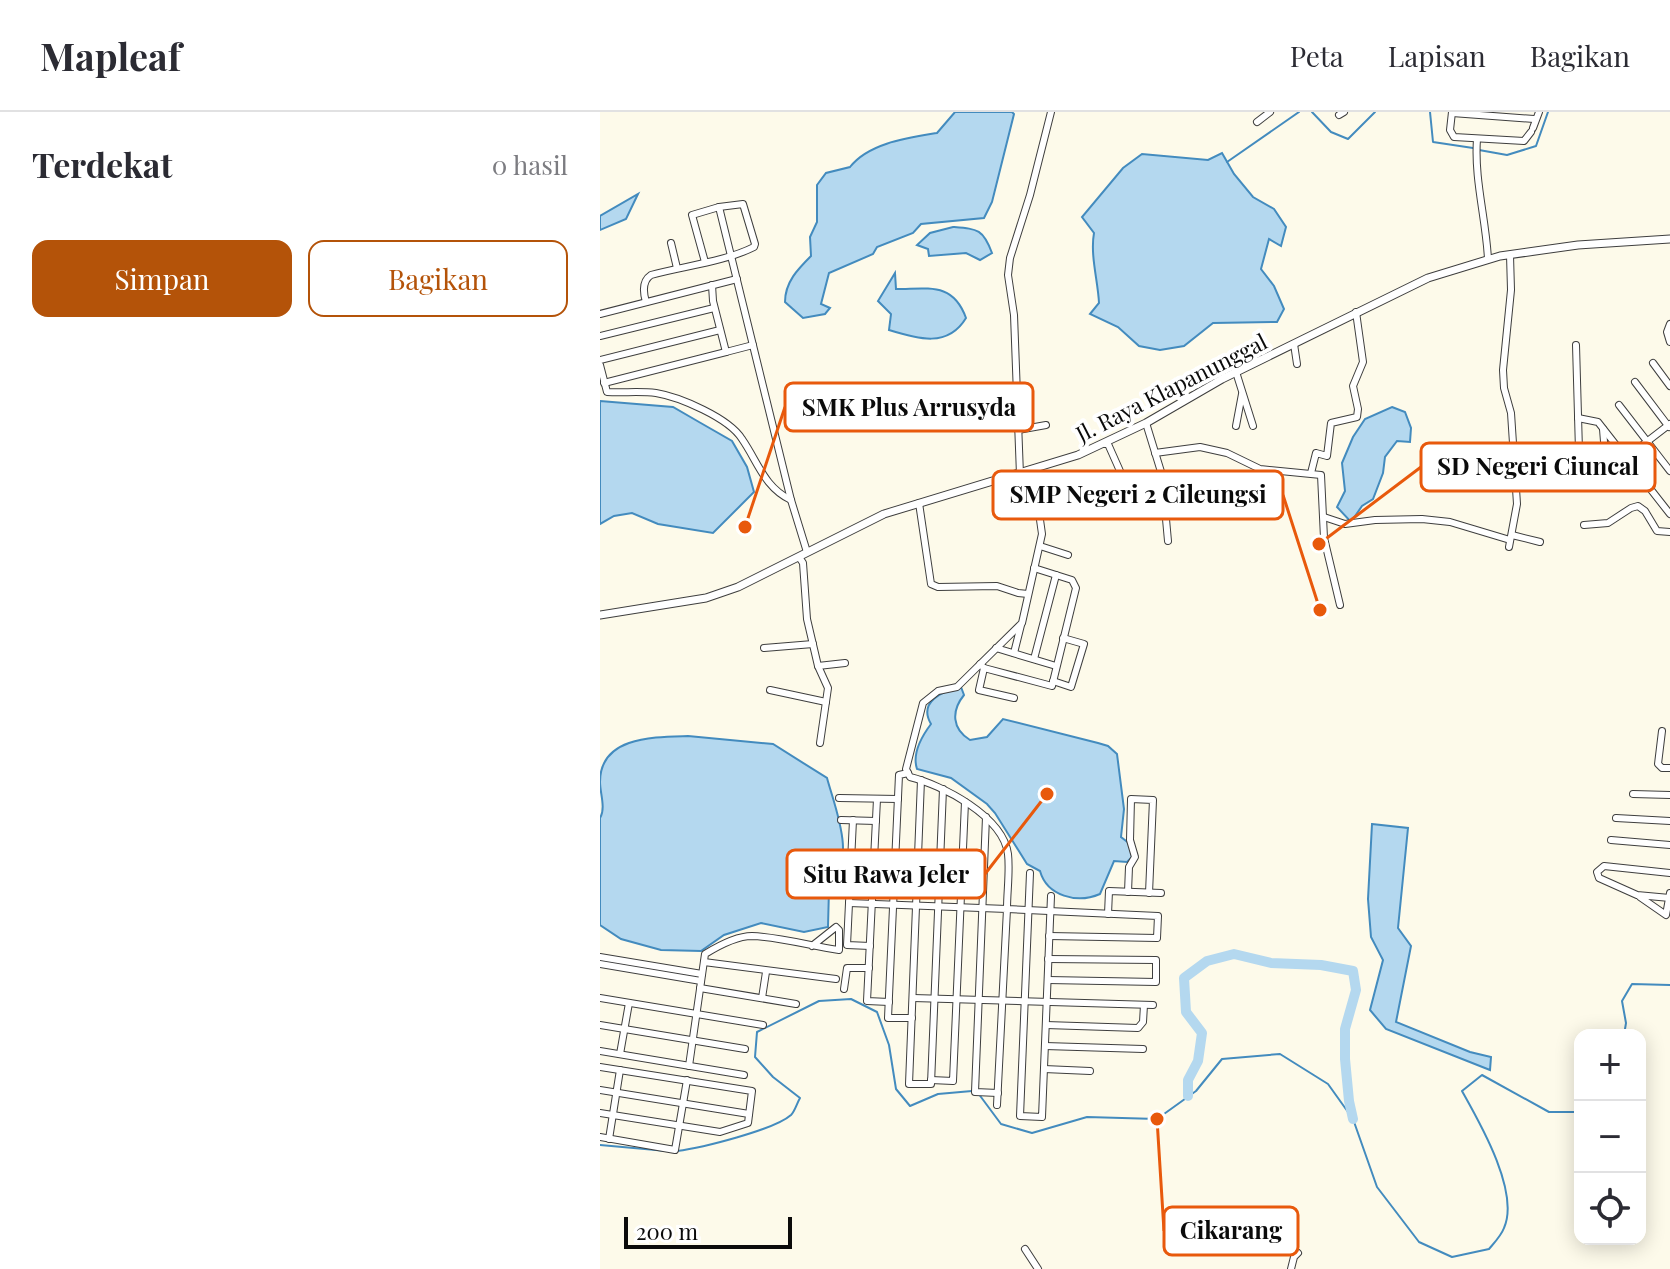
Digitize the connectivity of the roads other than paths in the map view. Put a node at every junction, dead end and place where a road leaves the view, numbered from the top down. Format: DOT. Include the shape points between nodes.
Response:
graph roads {
  1 [pos="1051,112"];
  2 [pos="1270,112"];
  3 [pos="1452,112"];
  4 [pos="1536,116"];
  5 [pos="1257,122"];
  6 [pos="1477,142"];
  7 [pos="719,207"];
  8 [pos="1670,239"];
  9 [pos="671,243"];
  10 [pos="730,255"];
  11 [pos="1510,255"];
  12 [pos="1488,259"];
  13 [pos="705,262"];
  14 [pos="677,268"];
  15 [pos="737,279"];
  16 [pos="712,285"];
  17 [pos="646,302"];
  18 [pos="714,308"];
  19 [pos="1356,312"];
  20 [pos="600,314"];
  21 [pos="1670,324"];
  22 [pos="720,330"];
  23 [pos="600,336"];
  24 [pos="1670,342"];
  25 [pos="1294,344"];
  26 [pos="753,345"];
  27 [pos="1576,345"];
  28 [pos="726,352"];
  29 [pos="600,362"];
  30 [pos="1653,363"];
  31 [pos="1297,364"];
  32 [pos="1236,372"];
  33 [pos="1635,382"];
  34 [pos="604,383"];
  35 [pos="1670,386"];
  36 [pos="1242,394"];
  37 [pos="1619,405"];
  38 [pos="1578,418"];
  39 [pos="1146,423"];
  40 [pos="1046,425"];
  41 [pos="1236,426"];
  42 [pos="1253,426"];
  43 [pos="1669,426"];
  44 [pos="1603,429"];
  45 [pos="1018,430"];
  46 [pos="1646,441"];
  47 [pos="1105,444"];
  48 [pos="1155,453"];
  49 [pos="1626,457"];
  50 [pos="1033,470"];
  51 [pos="1610,470"];
  52 [pos="1670,471"];
  53 [pos="1311,473"];
  54 [pos="1020,475"];
  55 [pos="1607,480"];
  56 [pos="1580,486"];
  57 [pos="791,500"];
  58 [pos="1119,500"];
  59 [pos="919,503"];
  60 [pos="1225,510"];
  61 [pos="1165,512"];
  62 [pos="1670,514"];
  63 [pos="1324,517"];
  64 [pos="1584,525"];
  65 [pos="1670,532"];
  66 [pos="1168,541"];
  67 [pos="1511,541"];
  68 [pos="1540,542"];
  69 [pos="1040,546"];
  70 [pos="807,552"];
  71 [pos="1068,555"];
  72 [pos="799,557"];
  73 [pos="1034,568"];
  74 [pos="1056,575"];
  75 [pos="1028,594"];
  76 [pos="1340,605"];
  77 [pos="600,615"];
  78 [pos="1022,623"];
  79 [pos="1063,638"];
  80 [pos="813,644"];
  81 [pos="764,648"];
  82 [pos="996,648"];
  83 [pos="1014,653"];
  84 [pos="1034,659"];
  85 [pos="845,663"];
  86 [pos="818,666"];
  87 [pos="982,666"];
  88 [pos="1056,666"];
  89 [pos="1053,681"];
  90 [pos="770,690"];
  91 [pos="1014,698"];
  92 [pos="826,702"];
  93 [pos="1662,731"];
  94 [pos="820,743"];
  95 [pos="1670,768"];
  96 [pos="908,773"];
  97 [pos="921,780"];
  98 [pos="943,789"];
  99 [pos="1633,794"];
  100 [pos="1670,795"];
  101 [pos="839,798"];
  102 [pos="877,799"];
  103 [pos="898,799"];
  104 [pos="965,802"];
  105 [pos="986,817"];
  106 [pos="1616,818"];
  107 [pos="841,820"];
  108 [pos="853,820"];
  109 [pos="876,821"];
  110 [pos="1670,821"];
  111 [pos="1611,840"];
  112 [pos="1670,845"];
  113 [pos="1030,873"];
  114 [pos="1670,873"];
  115 [pos="1128,892"];
  116 [pos="1149,893"];
  117 [pos="1161,893"];
  118 [pos="1637,895"];
  119 [pos="1051,896"];
  120 [pos="1670,896"];
  121 [pos="849,903"];
  122 [pos="872,904"];
  123 [pos="895,905"];
  124 [pos="917,905"];
  125 [pos="939,906"];
  126 [pos="960,907"];
  127 [pos="982,908"];
  128 [pos="1007,909"];
  129 [pos="1028,910"];
  130 [pos="1050,911"];
  131 [pos="1108,914"];
  132 [pos="1049,936"];
  133 [pos="812,946"];
  134 [pos="870,946"];
  135 [pos="600,957"];
  136 [pos="704,958"];
  137 [pos="1048,959"];
  138 [pos="600,964"];
  139 [pos="623,965"];
  140 [pos="869,968"];
  141 [pos="766,972"];
  142 [pos="700,979"];
  143 [pos="836,979"];
  144 [pos="1048,980"];
  145 [pos="844,989"];
  146 [pos="600,998"];
  147 [pos="762,998"];
  148 [pos="913,998"];
  149 [pos="935,999"];
  150 [pos="957,999"];
  151 [pos="979,1000"];
  152 [pos="1002,1001"];
  153 [pos="889,1002"];
  154 [pos="1025,1002"];
  155 [pos="1047,1002"];
  156 [pos="629,1003"];
  157 [pos="796,1004"];
  158 [pos="1144,1005"];
  159 [pos="1153,1005"];
  160 [pos="696,1014"];
  161 [pos="912,1018"];
  162 [pos="600,1025"];
  163 [pos="763,1025"];
  164 [pos="1046,1025"];
  165 [pos="624,1029"];
  166 [pos="692,1040"];
  167 [pos="1045,1046"];
  168 [pos="745,1049"];
  169 [pos="1143,1049"];
  170 [pos="600,1051"];
  171 [pos="620,1054"];
  172 [pos="689,1066"];
  173 [pos="600,1067"];
  174 [pos="1044,1069"];
  175 [pos="620,1070"];
  176 [pos="1090,1071"];
  177 [pos="744,1075"];
  178 [pos="687,1080"];
  179 [pos="931,1080"];
  180 [pos="600,1090"];
  181 [pos="617,1092"];
  182 [pos="998,1093"];
  183 [pos="683,1103"];
  184 [pos="997,1105"];
  185 [pos="600,1113"];
  186 [pos="749,1114"];
  187 [pos="613,1115"];
  188 [pos="679,1125"];
  189 [pos="600,1137"];
  190 [pos="609,1139"];
  191 [pos="1025,1249"];
  192 [pos="1298,1253"];
  193 [pos="1038,1269"];
  194 [pos="1291,1269"];
  1 -- 45 [label="street" via="1008,275"];
  2 -- 5 [label="street"];
  3 -- 4 [label="street"];
  3 -- 6 [label="street" via="1452,136"];
  4 -- 6 [label="street" via="1524,141"];
  6 -- 12 [label="street"];
  7 -- 10 [label="street"];
  7 -- 10 [label="street" via="745,205 755,244"];
  7 -- 13 [label="street" via="692,215"];
  8 -- 11 [label="street, Jl. Raya Klapanunggal"];
  9 -- 14 [label="street"];
  10 -- 13 [label="street"];
  10 -- 15 [label="street"];
  11 -- 12 [label="street, Jl. Raya Klapanunggal"];
  11 -- 67 [label="street" via="1503,370 1517,492"];
  12 -- 19 [label="street, Jl. Raya Klapanunggal" via="1428,278"];
  13 -- 14 [label="street"];
  14 -- 17 [label="street" via="647,277"];
  15 -- 16 [label="street"];
  15 -- 26 [label="street"];
  16 -- 17 [label="street"];
  16 -- 18 [label="street"];
  17 -- 20 [label="street"];
  18 -- 22 [label="street"];
  18 -- 23 [label="street"];
  19 -- 25 [label="street, Jl. Raya Klapanunggal"];
  19 -- 53 [label="street" via="1363,362 1353,386 1357,417 1331,423 1327,456 1316,453"];
  21 -- 24 [label="street"];
  22 -- 28 [label="street"];
  22 -- 29 [label="street"];
  25 -- 31 [label="street"];
  25 -- 32 [label="street, Jl. Raya Klapanunggal"];
  26 -- 28 [label="street"];
  26 -- 57 [label="street"];
  27 -- 38 [label="street"];
  28 -- 34 [label="street"];
  29 -- 34 [label="street"];
  30 -- 35 [label="street"];
  32 -- 36 [label="street"];
  32 -- 39 [label="street, Jl. Raya Klapanunggal"];
  33 -- 43 [label="street"];
  34 -- 57 [label="street" via="608,392 674,398 730,425 771,487"];
  36 -- 41 [label="street"];
  36 -- 42 [label="street"];
  37 -- 46 [label="street"];
  38 -- 44 [label="street" via="1594,420"];
  38 -- 56 [label="street"];
  39 -- 47 [label="street, Jl. Raya Klapanunggal"];
  39 -- 48 [label="street"];
  40 -- 45 [label="street"];
  43 -- 46 [label="street"];
  44 -- 49 [label="street"];
  44 -- 55 [label="street"];
  45 -- 54 [label="street"];
  46 -- 49 [label="street"];
  46 -- 52 [label="street"];
  47 -- 50 [label="street, Jl. Raya Klapanunggal"];
  47 -- 58 [label="street" via="1120,471"];
  48 -- 53 [label="street" via="1200,447 1260,469"];
  48 -- 61 [label="street"];
  49 -- 51 [label="street"];
  49 -- 62 [label="street"];
  50 -- 54 [label="street, Jl. Raya Klapanunggal"];
  50 -- 69 [label="street"];
  53 -- 63 [label="street" via="1322,477"];
  54 -- 59 [label="street, Jl. Raya Klapanunggal"];
  57 -- 70 [label="street"];
  59 -- 70 [label="street, Jl. Raya Klapanunggal"];
  59 -- 75 [label="street" via="931,584 997,586"];
  60 -- 61 [label="street"];
  61 -- 66 [label="street"];
  63 -- 67 [label="street" via="1345,524 1450,522"];
  63 -- 76 [label="street"];
  64 -- 65 [label="street" via="1608,523 1638,506 1657,531"];
  67 -- 68 [label="street"];
  69 -- 71 [label="street"];
  69 -- 73 [label="street"];
  70 -- 72 [label="street, Jl. Raya Klapanunggal"];
  72 -- 77 [label="street, Jl. Raya Klapanunggal" via="706,598"];
  72 -- 80 [label="street"];
  73 -- 74 [label="street"];
  73 -- 75 [label="street"];
  74 -- 79 [label="street" via="1072,580 1076,588"];
  74 -- 84 [label="street"];
  75 -- 78 [label="street"];
  78 -- 82 [label="street"];
  78 -- 83 [label="street"];
  79 -- 88 [label="street"];
  79 -- 89 [label="street" via="1084,644 1071,687"];
  80 -- 81 [label="street"];
  80 -- 86 [label="street"];
  82 -- 83 [label="street"];
  82 -- 87 [label="street"];
  83 -- 84 [label="street"];
  84 -- 88 [label="street"];
  85 -- 86 [label="street"];
  86 -- 92 [label="street" via="827,684"];
  87 -- 89 [label="street" via="1038,684 1052,686"];
  87 -- 91 [label="street" via="979,690"];
  87 -- 96 [label="street" via="957,687 938,691 923,703"];
  88 -- 89 [label="street"];
  90 -- 92 [label="street"];
  92 -- 94 [label="street"];
  93 -- 95 [label="street" via="1658,764"];
  96 -- 97 [label="street"];
  96 -- 103 [label="street" via="899,775"];
  97 -- 98 [label="street"];
  97 -- 124 [label="street"];
  98 -- 104 [label="street"];
  98 -- 125 [label="street"];
  99 -- 100 [label="street"];
  101 -- 102 [label="street"];
  102 -- 103 [label="street"];
  102 -- 109 [label="street"];
  103 -- 123 [label="street"];
  104 -- 105 [label="street"];
  104 -- 126 [label="street"];
  105 -- 127 [label="street"];
  105 -- 128 [label="street" via="1008,854"];
  106 -- 110 [label="street"];
  107 -- 108 [label="street"];
  108 -- 109 [label="street"];
  108 -- 121 [label="street"];
  109 -- 122 [label="street"];
  111 -- 112 [label="street"];
  113 -- 129 [label="street"];
  114 -- 118 [label="street" via="1598,869 1599,878"];
  115 -- 116 [label="street"];
  115 -- 116 [label="street" via="1135,857 1131,799 1153,800"];
  115 -- 131 [label="street" via="1109,891"];
  116 -- 117 [label="street"];
  118 -- 120 [label="street"];
  118 -- 120 [label="street" via="1666,915"];
  119 -- 130 [label="street"];
  121 -- 122 [label="street"];
  121 -- 134 [label="street" via="847,945"];
  122 -- 123 [label="street"];
  122 -- 134 [label="street"];
  123 -- 124 [label="street"];
  123 -- 153 [label="street"];
  124 -- 125 [label="street"];
  124 -- 148 [label="street"];
  125 -- 126 [label="street"];
  125 -- 149 [label="street"];
  126 -- 127 [label="street"];
  126 -- 150 [label="street"];
  127 -- 128 [label="street"];
  127 -- 151 [label="street"];
  128 -- 129 [label="street"];
  128 -- 152 [label="street"];
  129 -- 130 [label="street"];
  129 -- 154 [label="street"];
  130 -- 131 [label="street"];
  130 -- 132 [label="street"];
  131 -- 132 [label="street" via="1158,916 1157,938"];
  132 -- 137 [label="street"];
  133 -- 133 [label="street" via="839,950 839,930 836,927"];
  133 -- 136 [label="street" via="749,936 721,945"];
  134 -- 140 [label="street"];
  135 -- 139 [label="street"];
  136 -- 141 [label="street"];
  136 -- 142 [label="street" via="697,961"];
  137 -- 144 [label="street"];
  137 -- 144 [label="street" via="1156,960 1156,982"];
  138 -- 139 [label="street"];
  139 -- 142 [label="street"];
  140 -- 145 [label="street" via="847,968"];
  140 -- 153 [label="street" via="867,1001"];
  141 -- 143 [label="street"];
  141 -- 147 [label="street"];
  142 -- 147 [label="street"];
  142 -- 160 [label="street"];
  144 -- 155 [label="street"];
  146 -- 156 [label="street"];
  147 -- 157 [label="street"];
  148 -- 149 [label="street"];
  148 -- 161 [label="street"];
  149 -- 150 [label="street"];
  149 -- 179 [label="street"];
  150 -- 151 [label="street"];
  150 -- 179 [label="street" via="953,1081"];
  151 -- 152 [label="street"];
  151 -- 182 [label="street" via="975,1092"];
  152 -- 154 [label="street"];
  152 -- 182 [label="street"];
  153 -- 161 [label="street" via="888,1018"];
  154 -- 155 [label="street"];
  154 -- 174 [label="street" via="1020,1116 1042,1117"];
  155 -- 158 [label="street"];
  155 -- 164 [label="street"];
  156 -- 160 [label="street"];
  156 -- 165 [label="street"];
  158 -- 159 [label="street"];
  158 -- 164 [label="street" via="1138,1028"];
  160 -- 163 [label="street"];
  160 -- 166 [label="street"];
  161 -- 179 [label="street" via="909,1084 928,1085"];
  162 -- 165 [label="street"];
  164 -- 167 [label="street"];
  165 -- 166 [label="street"];
  165 -- 171 [label="street"];
  166 -- 168 [label="street"];
  166 -- 172 [label="street"];
  167 -- 169 [label="street"];
  167 -- 174 [label="street"];
  170 -- 171 [label="street"];
  171 -- 172 [label="street"];
  172 -- 177 [label="street"];
  173 -- 175 [label="street"];
  174 -- 176 [label="street"];
  175 -- 178 [label="street"];
  175 -- 181 [label="street"];
  178 -- 183 [label="street"];
  178 -- 186 [label="street" via="752,1091"];
  180 -- 181 [label="street"];
  181 -- 183 [label="street"];
  181 -- 187 [label="street"];
  182 -- 184 [label="street"];
  183 -- 186 [label="street"];
  183 -- 188 [label="street"];
  185 -- 187 [label="street"];
  186 -- 188 [label="street" via="743,1127 720,1132"];
  187 -- 188 [label="street"];
  187 -- 190 [label="street"];
  188 -- 190 [label="street" via="675,1150"];
  189 -- 190 [label="street"];
  191 -- 193 [label="street"];
  192 -- 194 [label="street"];
}
